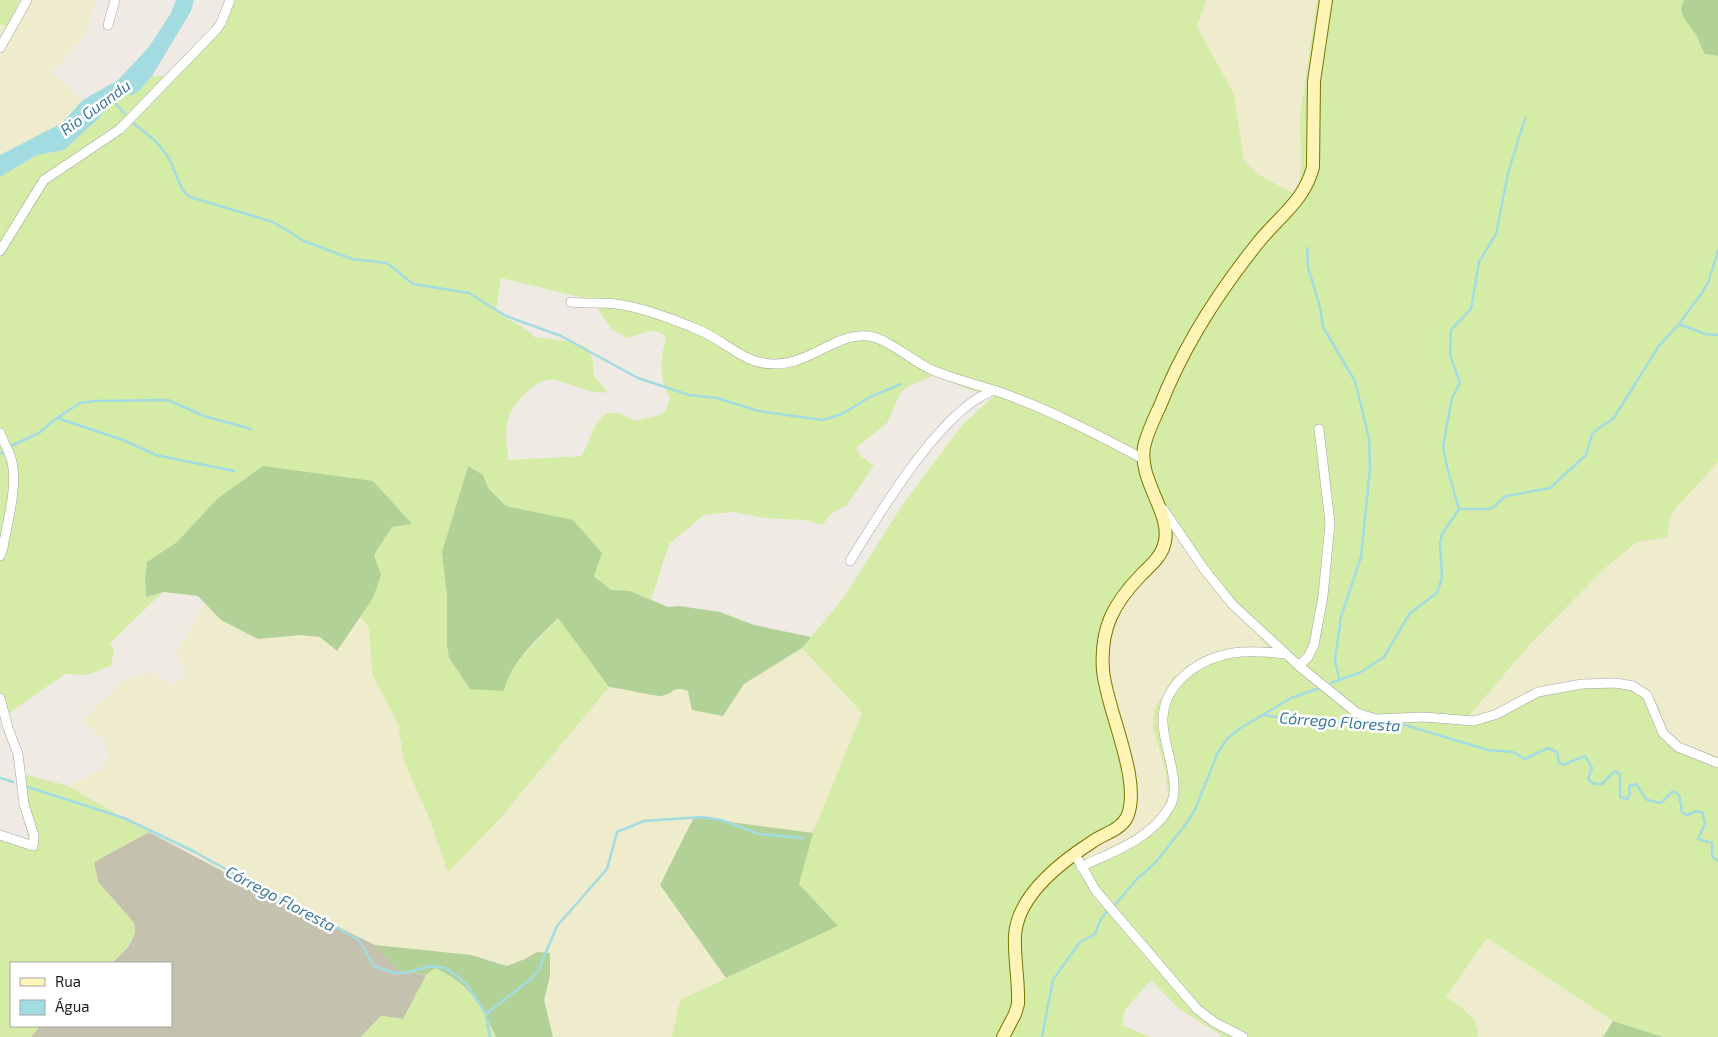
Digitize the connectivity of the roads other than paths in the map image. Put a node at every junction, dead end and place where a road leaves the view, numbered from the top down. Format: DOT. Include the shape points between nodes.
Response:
graph roads {
  1 [pos="27,0"];
  2 [pos="115,0"];
  3 [pos="230,0"];
  4 [pos="1326,0"];
  5 [pos="108,25"];
  6 [pos="0,48"];
  7 [pos="0,251"];
  8 [pos="571,302"];
  9 [pos="996,390"];
  10 [pos="1319,429"];
  11 [pos="0,433"];
  12 [pos="1143,458"];
  13 [pos="1155,499"];
  14 [pos="0,556"];
  15 [pos="850,561"];
  16 [pos="1287,654"];
  17 [pos="1299,666"];
  18 [pos="0,698"];
  19 [pos="1718,763"];
  20 [pos="0,836"];
  21 [pos="1074,853"];
  22 [pos="1081,867"];
  23 [pos="1003,1037"];
  24 [pos="1243,1037"];
  1 -- 6 [label="street"];
  2 -- 5 [label="street"];
  3 -- 7 [label="street" via="222,23 120,129 44,180"];
  4 -- 12 [label="main road" via="1314,80 1313,167 1310,178 1291,209 1264,235 1214,301 1173,371 1144,445"];
  8 -- 9 [label="street" via="633,307 696,329 745,356 773,365 794,362 854,337 870,336 931,369"];
  9 -- 12 [label="street" via="1056,414"];
  9 -- 15 [label="street" via="975,399 954,417 895,490"];
  10 -- 17 [label="street" via="1330,523 1328,559 1314,644"];
  11 -- 14 [label="street" via="12,460 13,480 4,548"];
  12 -- 13 [label="main road"];
  13 -- 16 [label="street" via="1232,604"];
  13 -- 21 [label="main road" via="1164,522 1164,545 1152,564 1120,597 1107,625 1103,648 1103,673 1123,750 1130,806 1123,824"];
  16 -- 17 [label="street"];
  16 -- 22 [label="street" via="1226,654 1199,665 1179,680 1167,696 1163,714 1174,784 1171,806 1136,841"];
  17 -- 19 [label="street" via="1347,706 1376,719 1424,717 1474,721 1538,692 1606,682 1633,686 1646,695 1663,733 1672,743"];
  18 -- 20 [label="street" via="18,754 24,804 34,836 33,846"];
  21 -- 22 [label="street"];
  21 -- 23 [label="main road" via="1038,888 1021,910 1015,936 1018,1004"];
  22 -- 24 [label="street" via="1111,909 1197,1008 1214,1022"];
}
